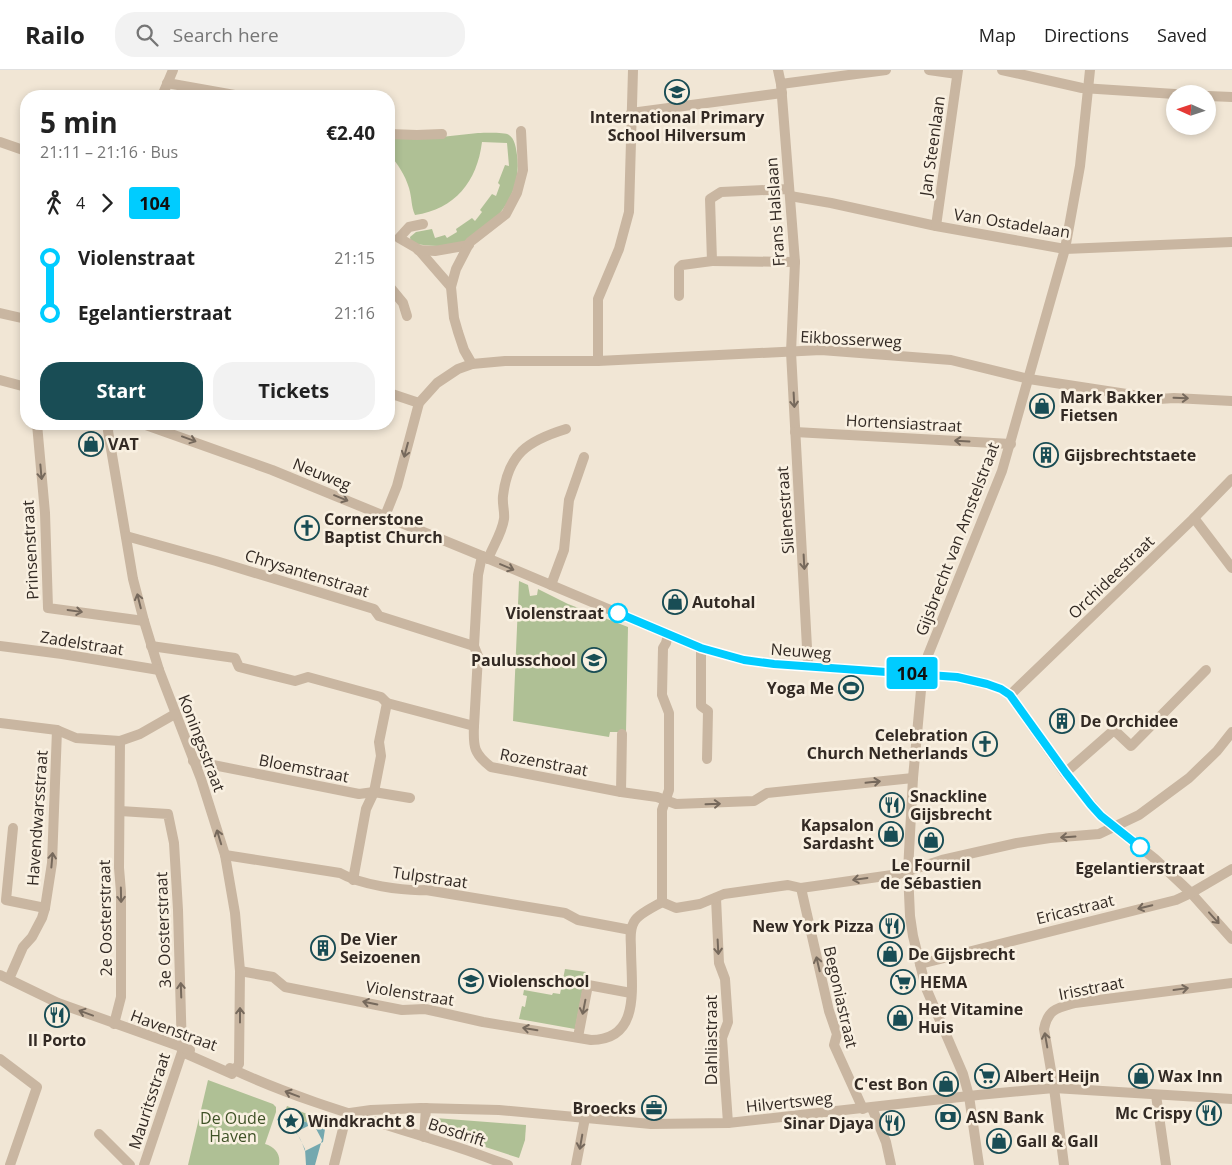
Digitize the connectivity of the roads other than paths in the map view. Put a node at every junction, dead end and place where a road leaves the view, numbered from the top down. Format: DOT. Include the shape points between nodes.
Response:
graph roads {
  1 [pos="173,70"];
  2 [pos="634,70"];
  3 [pos="778,70"];
  4 [pos="886,70"];
  5 [pos="929,70"];
  6 [pos="1002,70"];
  7 [pos="1090,70"];
  8 [pos="958,72"];
  9 [pos="167,83"];
  10 [pos="781,88"];
  11 [pos="1089,88"];
  12 [pos="164,90"];
  13 [pos="206,90"];
  14 [pos="1166,93"];
  15 [pos="1216,96"];
  16 [pos="1232,97"];
  17 [pos="632,113"];
  18 [pos="521,131"];
  19 [pos="395,134"];
  20 [pos="442,134"];
  21 [pos="0,142"];
  22 [pos="20,149"];
  23 [pos="790,193"];
  24 [pos="423,224"];
  25 [pos="936,226"];
  26 [pos="1232,242"];
  27 [pos="469,245"];
  28 [pos="1065,249"];
  29 [pos="418,250"];
  30 [pos="712,261"];
  31 [pos="795,262"];
  32 [pos="451,287"];
  33 [pos="395,293"];
  34 [pos="679,296"];
  35 [pos="0,313"];
  36 [pos="407,316"];
  37 [pos="20,318"];
  38 [pos="792,352"];
  39 [pos="598,361"];
  40 [pos="472,364"];
  41 [pos="1029,379"];
  42 [pos="0,380"];
  43 [pos="20,385"];
  44 [pos="395,395"];
  45 [pos="1232,401"];
  46 [pos="419,403"];
  47 [pos="566,429"];
  48 [pos="37,430"];
  49 [pos="108,430"];
  50 [pos="160,430"];
  51 [pos="795,432"];
  52 [pos="1011,444"];
  53 [pos="584,457"];
  54 [pos="1232,479"];
  55 [pos="385,516"];
  56 [pos="1194,518"];
  57 [pos="126,536"];
  58 [pos="485,557"];
  59 [pos="1232,568"];
  60 [pos="551,585"];
  61 [pos="144,621"];
  62 [pos="668,635"];
  63 [pos="0,646"];
  64 [pos="151,646"];
  65 [pos="474,646"];
  66 [pos="701,648"];
  67 [pos="808,666"];
  68 [pos="158,670"];
  69 [pos="1206,670"];
  70 [pos="924,673"];
  71 [pos="1010,695"];
  72 [pos="388,703"];
  73 [pos="175,714"];
  74 [pos="0,723"];
  75 [pos="474,726"];
  76 [pos="57,730"];
  77 [pos="1232,732"];
  78 [pos="622,734"];
  79 [pos="120,741"];
  80 [pos="707,760"];
  81 [pos="193,761"];
  82 [pos="1066,773"];
  83 [pos="913,778"];
  84 [pos="374,792"];
  85 [pos="621,792"];
  86 [pos="410,798"];
  87 [pos="665,801"];
  88 [pos="120,811"];
  89 [pos="1115,826"];
  90 [pos="12,828"];
  91 [pos="225,855"];
  92 [pos="1232,869"];
  93 [pos="908,871"];
  94 [pos="352,880"];
  95 [pos="801,888"];
  96 [pos="1191,893"];
  97 [pos="716,898"];
  98 [pos="662,902"];
  99 [pos="45,908"];
  100 [pos="631,930"];
  101 [pos="1232,938"];
  102 [pos="920,964"];
  103 [pos="240,971"];
  104 [pos="4,977"];
  105 [pos="1232,982"];
  106 [pos="631,992"];
  107 [pos="114,1024"];
  108 [pos="578,1037"];
  109 [pos="182,1049"];
  110 [pos="0,1059"];
  111 [pos="234,1072"];
  112 [pos="1054,1088"];
  113 [pos="1156,1095"];
  114 [pos="969,1096"];
  115 [pos="1232,1099"];
  116 [pos="426,1108"];
  117 [pos="868,1108"];
  118 [pos="345,1112"];
  119 [pos="585,1118"];
  120 [pos="728,1124"];
  121 [pos="99,1134"];
  122 [pos="424,1136"];
  123 [pos="10,1165"];
  124 [pos="130,1165"];
  125 [pos="144,1165"];
  126 [pos="334,1165"];
  127 [pos="508,1165"];
  128 [pos="576,1165"];
  129 [pos="891,1165"];
  130 [pos="979,1165"];
  131 [pos="1064,1165"];
  132 [pos="1166,1165"];
  1 -- 9 [label="street"];
  2 -- 17 [label="street"];
  3 -- 10 [label="street, Frans Halslaan"];
  4 -- 10 [label="street"];
  5 -- 8 [label="street"];
  6 -- 11 [label="street"];
  7 -- 11 [label="street, Gijsbrecht van Amstelstraat"];
  8 -- 25 [label="street, Jan Steenlaan"];
  9 -- 12 [label="street"];
  9 -- 13 [label="street"];
  10 -- 17 [label="street"];
  10 -- 23 [label="street, Frans Halslaan"];
  11 -- 14 [label="street"];
  11 -- 28 [label="street, Gijsbrecht van Amstelstraat" via="1080,166"];
  15 -- 16 [label="street"];
  17 -- 39 [label="street" via="629,212 619,249 598,299"];
  18 -- 27 [label="street" via="523,170 517,193 506,214"];
  19 -- 20 [label="street"];
  21 -- 22 [label="street"];
  23 -- 25 [label="street, Van Ostadelaan"];
  23 -- 30 [label="street, Van Ostadelaan" via="721,192 710,199"];
  23 -- 31 [label="street, Frans Halslaan"];
  24 -- 29 [label="street" via="409,227 399,238"];
  25 -- 28 [label="street, Van Ostadelaan"];
  26 -- 28 [label="street, Van Ostadelaan"];
  27 -- 29 [label="street" via="435,251"];
  27 -- 32 [label="street"];
  28 -- 41 [label="street, Gijsbrecht van Amstelstraat"];
  29 -- 32 [label="street"];
  30 -- 31 [label="street"];
  30 -- 34 [label="street" via="679,268"];
  31 -- 38 [label="street, Frans Halslaan"];
  32 -- 40 [label="street" via="454,318"];
  33 -- 36 [label="street" via="403,303"];
  35 -- 37 [label="street"];
  38 -- 39 [label="street, Eikbosserweg"];
  38 -- 41 [label="street, Eikbosserweg" via="821,350 951,360"];
  38 -- 51 [label="street, Silenestraat, one-way"];
  39 -- 40 [label="street, Eikbosserweg" via="505,360"];
  40 -- 46 [label="street, Eikbosserweg" via="437,383"];
  41 -- 45 [label="street, Eikbosserweg, one-way" via="1159,400"];
  41 -- 52 [label="street, Gijsbrecht van Amstelstraat"];
  42 -- 43 [label="street"];
  44 -- 46 [label="street"];
  46 -- 55 [label="street, one-way" via="397,486"];
  47 -- 58 [label="street" via="541,436 521,451 508,470 503,498 504,522"];
  48 -- 61 [label="street, Prinsenstraat, one-way" via="48,608"];
  49 -- 57 [label="street, Koningsstraat"];
  50 -- 55 [label="street, Neuweg, one-way"];
  52 -- 51 [label="street, Hortensiastraat, one-way"];
  51 -- 67 [label="street, Silenestraat, one-way"];
  52 -- 70 [label="street, Gijsbrecht van Amstelstraat" via="936,631"];
  53 -- 60 [label="street" via="568,500 564,550"];
  54 -- 56 [label="street, Orchideestraat"];
  55 -- 58 [label="street, Neuweg"];
  56 -- 59 [label="street"];
  56 -- 71 [label="street, Orchideestraat"];
  61 -- 57 [label="street, Koningsstraat, one-way"];
  57 -- 65 [label="street, Chrysantenstraat" via="374,609 380,616"];
  58 -- 60 [label="street, Neuweg, one-way"];
  58 -- 65 [label="street, Rozenstraat" via="478,575"];
  60 -- 62 [label="street, Neuweg"];
  61 -- 64 [label="street, Koningsstraat"];
  62 -- 66 [label="street, Neuweg"];
  62 -- 87 [label="street" via="663,648 662,676 662,695 669,713 669,790"];
  63 -- 68 [label="street, Zadelstraat"];
  64 -- 68 [label="street, Koningsstraat"];
  64 -- 72 [label="street" via="234,658 239,667 295,681 308,677 381,697"];
  65 -- 75 [label="street, Rozenstraat" via="478,656"];
  66 -- 67 [label="street, Neuweg" via="744,660"];
  66 -- 80 [label="street" via="701,706 708,711"];
  67 -- 70 [label="street, Neuweg"];
  68 -- 73 [label="street, Koningsstraat"];
  69 -- 82 [label="street" via="1131,746 1114,730"];
  70 -- 71 [label="street, Neuweg" via="972,680"];
  70 -- 83 [label="street, Gijsbrecht van Amstelstraat"];
  71 -- 82 [label="street, Neuweg"];
  72 -- 75 [label="street"];
  72 -- 84 [label="street" via="379,742 381,756"];
  73 -- 79 [label="street" via="140,734"];
  73 -- 81 [label="street, Koningsstraat"];
  74 -- 76 [label="street"];
  75 -- 85 [label="street, Rozenstraat" via="476,751 481,760 491,767"];
  76 -- 79 [label="street" via="76,738"];
  99 -- 76 [label="street, Havendwarsstraat, one-way" via="52,863"];
  77 -- 89 [label="street" via="1189,778 1139,815"];
  78 -- 85 [label="street"];
  79 -- 88 [label="street, 2e Oosterstraat"];
  81 -- 84 [label="street, Bloemstraat" via="359,794"];
  91 -- 81 [label="street, Koningsstraat, one-way"];
  82 -- 89 [label="street, Neuweg" via="1101,816"];
  87 -- 83 [label="street, Rozenstraat, one-way" via="676,804 754,801 767,793"];
  83 -- 93 [label="street, Gijsbrecht van Amstelstraat"];
  84 -- 86 [label="street, Bloemstraat"];
  84 -- 94 [label="street" via="366,809"];
  85 -- 87 [label="street, Rozenstraat"];
  87 -- 98 [label="street" via="662,810"];
  88 -- 107 [label="street, 2e Oosterstraat, one-way" via="121,997"];
  109 -- 88 [label="street, 3e Oosterstraat, one-way" via="174,842 168,814"];
  89 -- 93 [label="street, one-way" via="1099,834 1017,843"];
  89 -- 96 [label="street, Neuweg"];
  90 -- 99 [label="street, Havendwarsstraat" via="6,900"];
  91 -- 94 [label="street, Tulpstraat" via="340,874"];
  91 -- 103 [label="street, Koningsstraat"];
  92 -- 96 [label="street, Ericastraat"];
  93 -- 95 [label="street, one-way"];
  93 -- 102 [label="street, Gijsbrecht van Amstelstraat" via="910,916"];
  94 -- 100 [label="street, Tulpstraat" via="565,913 578,920"];
  95 -- 97 [label="street" via="788,885 724,894"];
  117 -- 95 [label="street, Begoniastraat, one-way" via="834,1044 837,1034"];
  96 -- 101 [label="street, Neuweg, one-way"];
  96 -- 102 [label="street, Ericastraat, one-way" via="1176,900"];
  97 -- 98 [label="street" via="676,908"];
  97 -- 120 [label="street, Dahliastraat, one-way" via="719,963 725,979 728,1022 722,1038"];
  98 -- 100 [label="street" via="635,920"];
  99 -- 104 [label="street, Havendwarsstraat" via="32,937"];
  100 -- 106 [label="street, Violenstraat"];
  102 -- 114 [label="street, Gijsbrecht van Amstelstraat" via="926,988 963,1074"];
  108 -- 103 [label="street, Violenstraat, one-way" via="425,1009 402,1010 286,987 273,977"];
  111 -- 103 [label="street, Koningsstraat, one-way" via="240,1052"];
  107 -- 104 [label="street, Havenstraat, one-way" via="58,1003"];
  112 -- 105 [label="street, Irisstraat, one-way" via="1044,1029 1046,1019 1054,1010 1075,1003"];
  106 -- 108 [label="street, Violenstraat" via="629,1016 622,1029 602,1040"];
  106 -- 108 [label="street, one-way" via="588,985"];
  107 -- 109 [label="street, Havenstraat"];
  109 -- 111 [label="street, Havenstraat"];
  109 -- 125 [label="street, Mauritsstraat"];
  110 -- 123 [label="street" via="37,1088"];
  118 -- 111 [label="street, Havenstraat, one-way"];
  112 -- 113 [label="street, Hilvertsweg"];
  112 -- 114 [label="street, Hilvertsweg"];
  112 -- 131 [label="street, Irisstraat"];
  113 -- 115 [label="street, Hilvertsweg"];
  113 -- 132 [label="street"];
  114 -- 117 [label="street, Hilvertsweg"];
  114 -- 130 [label="street, Gijsbrecht van Amstelstraat"];
  116 -- 118 [label="street, Hilvertsweg"];
  116 -- 119 [label="street, Hilvertsweg" via="499,1110"];
  116 -- 122 [label="street"];
  117 -- 120 [label="street, Hilvertsweg"];
  117 -- 129 [label="street, Begoniastraat" via="886,1142"];
  118 -- 122 [label="street, Bosdrift"];
  118 -- 126 [label="street"];
  119 -- 120 [label="street, Hilvertsweg" via="651,1124"];
  119 -- 128 [label="street, one-way"];
  121 -- 124 [label="street"];
  122 -- 127 [label="street, Bosdrift"];
}
